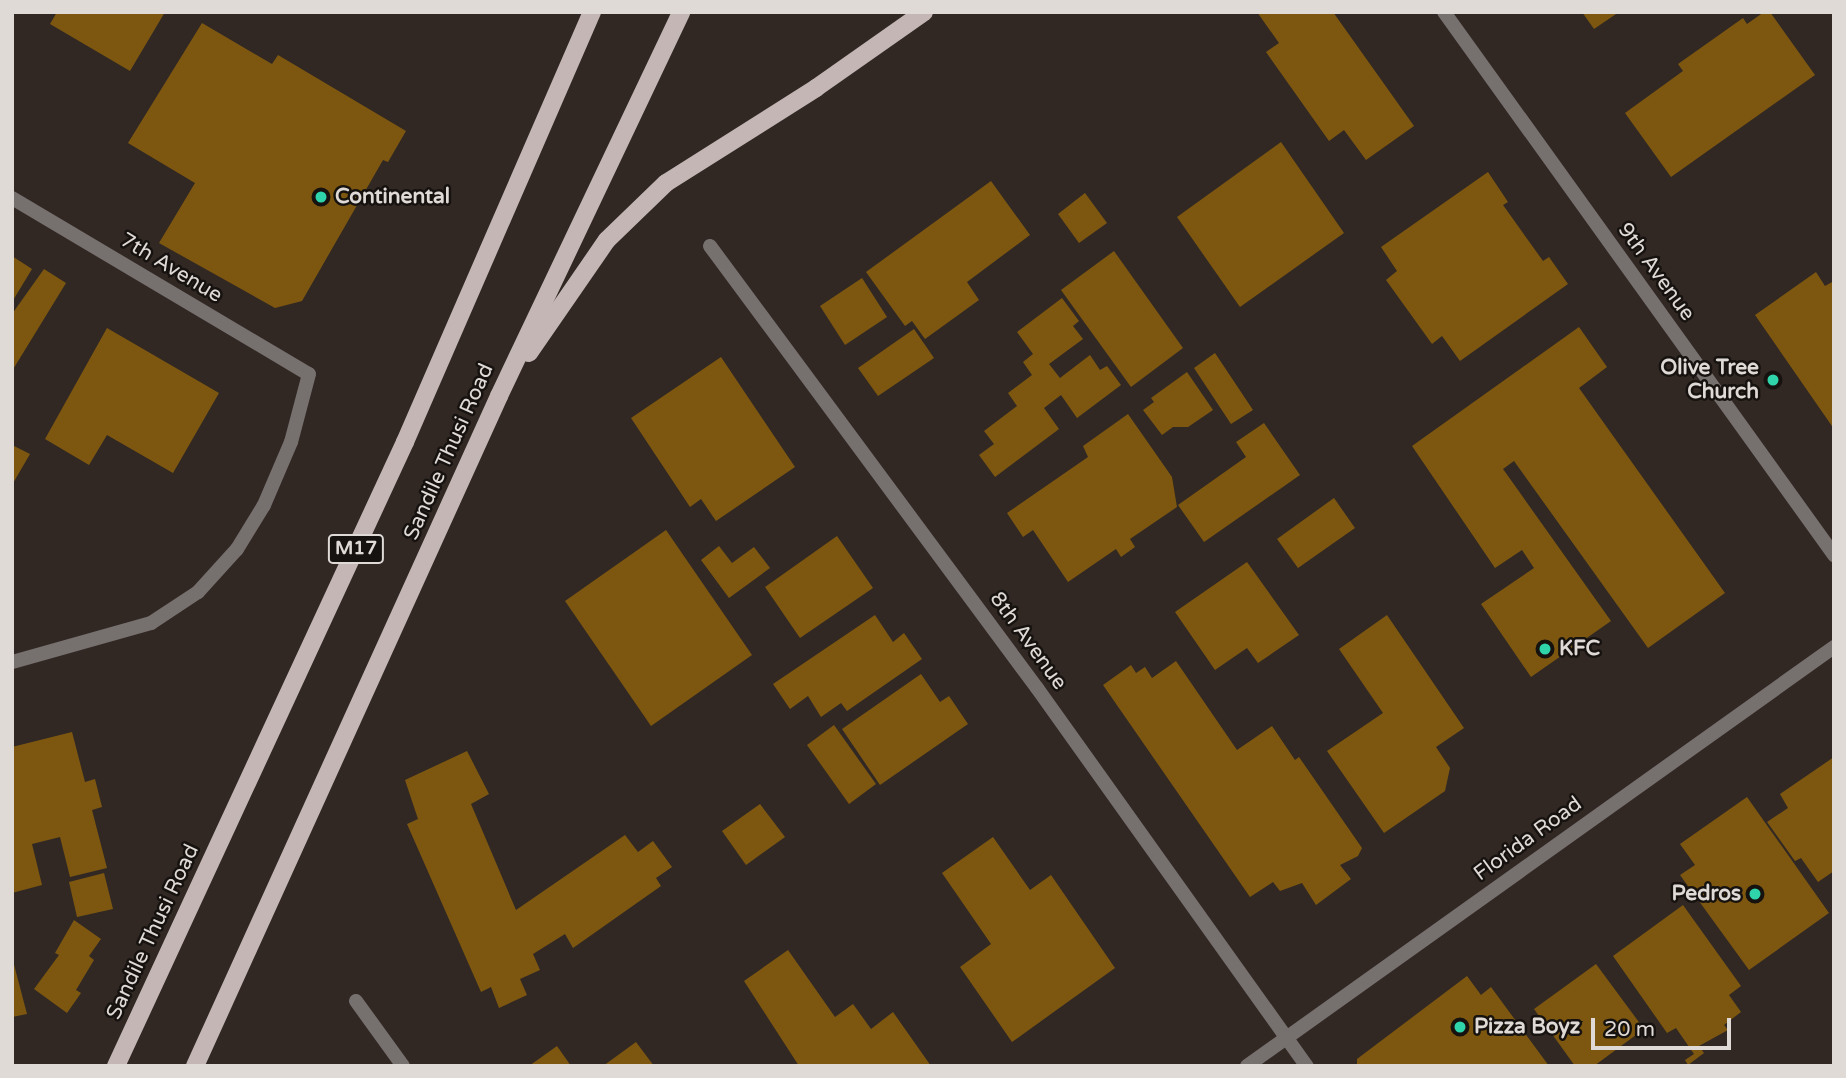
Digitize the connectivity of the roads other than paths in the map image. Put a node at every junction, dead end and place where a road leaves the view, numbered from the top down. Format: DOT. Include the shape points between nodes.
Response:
graph roads {
  1 [pos="592,12"];
  2 [pos="681,12"];
  3 [pos="924,12"];
  4 [pos="1444,12"];
  5 [pos="12,198"];
  6 [pos="710,246"];
  7 [pos="499,396"];
  8 [pos="1834,555"];
  9 [pos="1834,646"];
  10 [pos="12,662"];
  11 [pos="356,1001"];
  12 [pos="1287,1038"];
  13 [pos="116,1066"];
  14 [pos="195,1066"];
  15 [pos="403,1066"];
  16 [pos="1247,1066"];
  17 [pos="1307,1066"];
  1 -- 13 [label="main road, Sandile Thusi Road / M17" via="405,442"];
  2 -- 7 [label="main road, Sandile Thusi Road"];
  3 -- 7 [label="main road" via="817,88 666,183 607,240"];
  4 -- 8 [label="street, 9th Avenue"];
  5 -- 10 [label="street, 7th Avenue" via="309,374 291,442 264,505 237,549 198,592 151,623"];
  6 -- 12 [label="street, 8th Avenue" via="1037,688"];
  7 -- 14 [label="main road, Sandile Thusi Road"];
  9 -- 12 [label="street, Florida Road"];
  11 -- 15 [label="street"];
  12 -- 16 [label="street, Florida Road"];
  12 -- 17 [label="street, 8th Avenue"];
}
